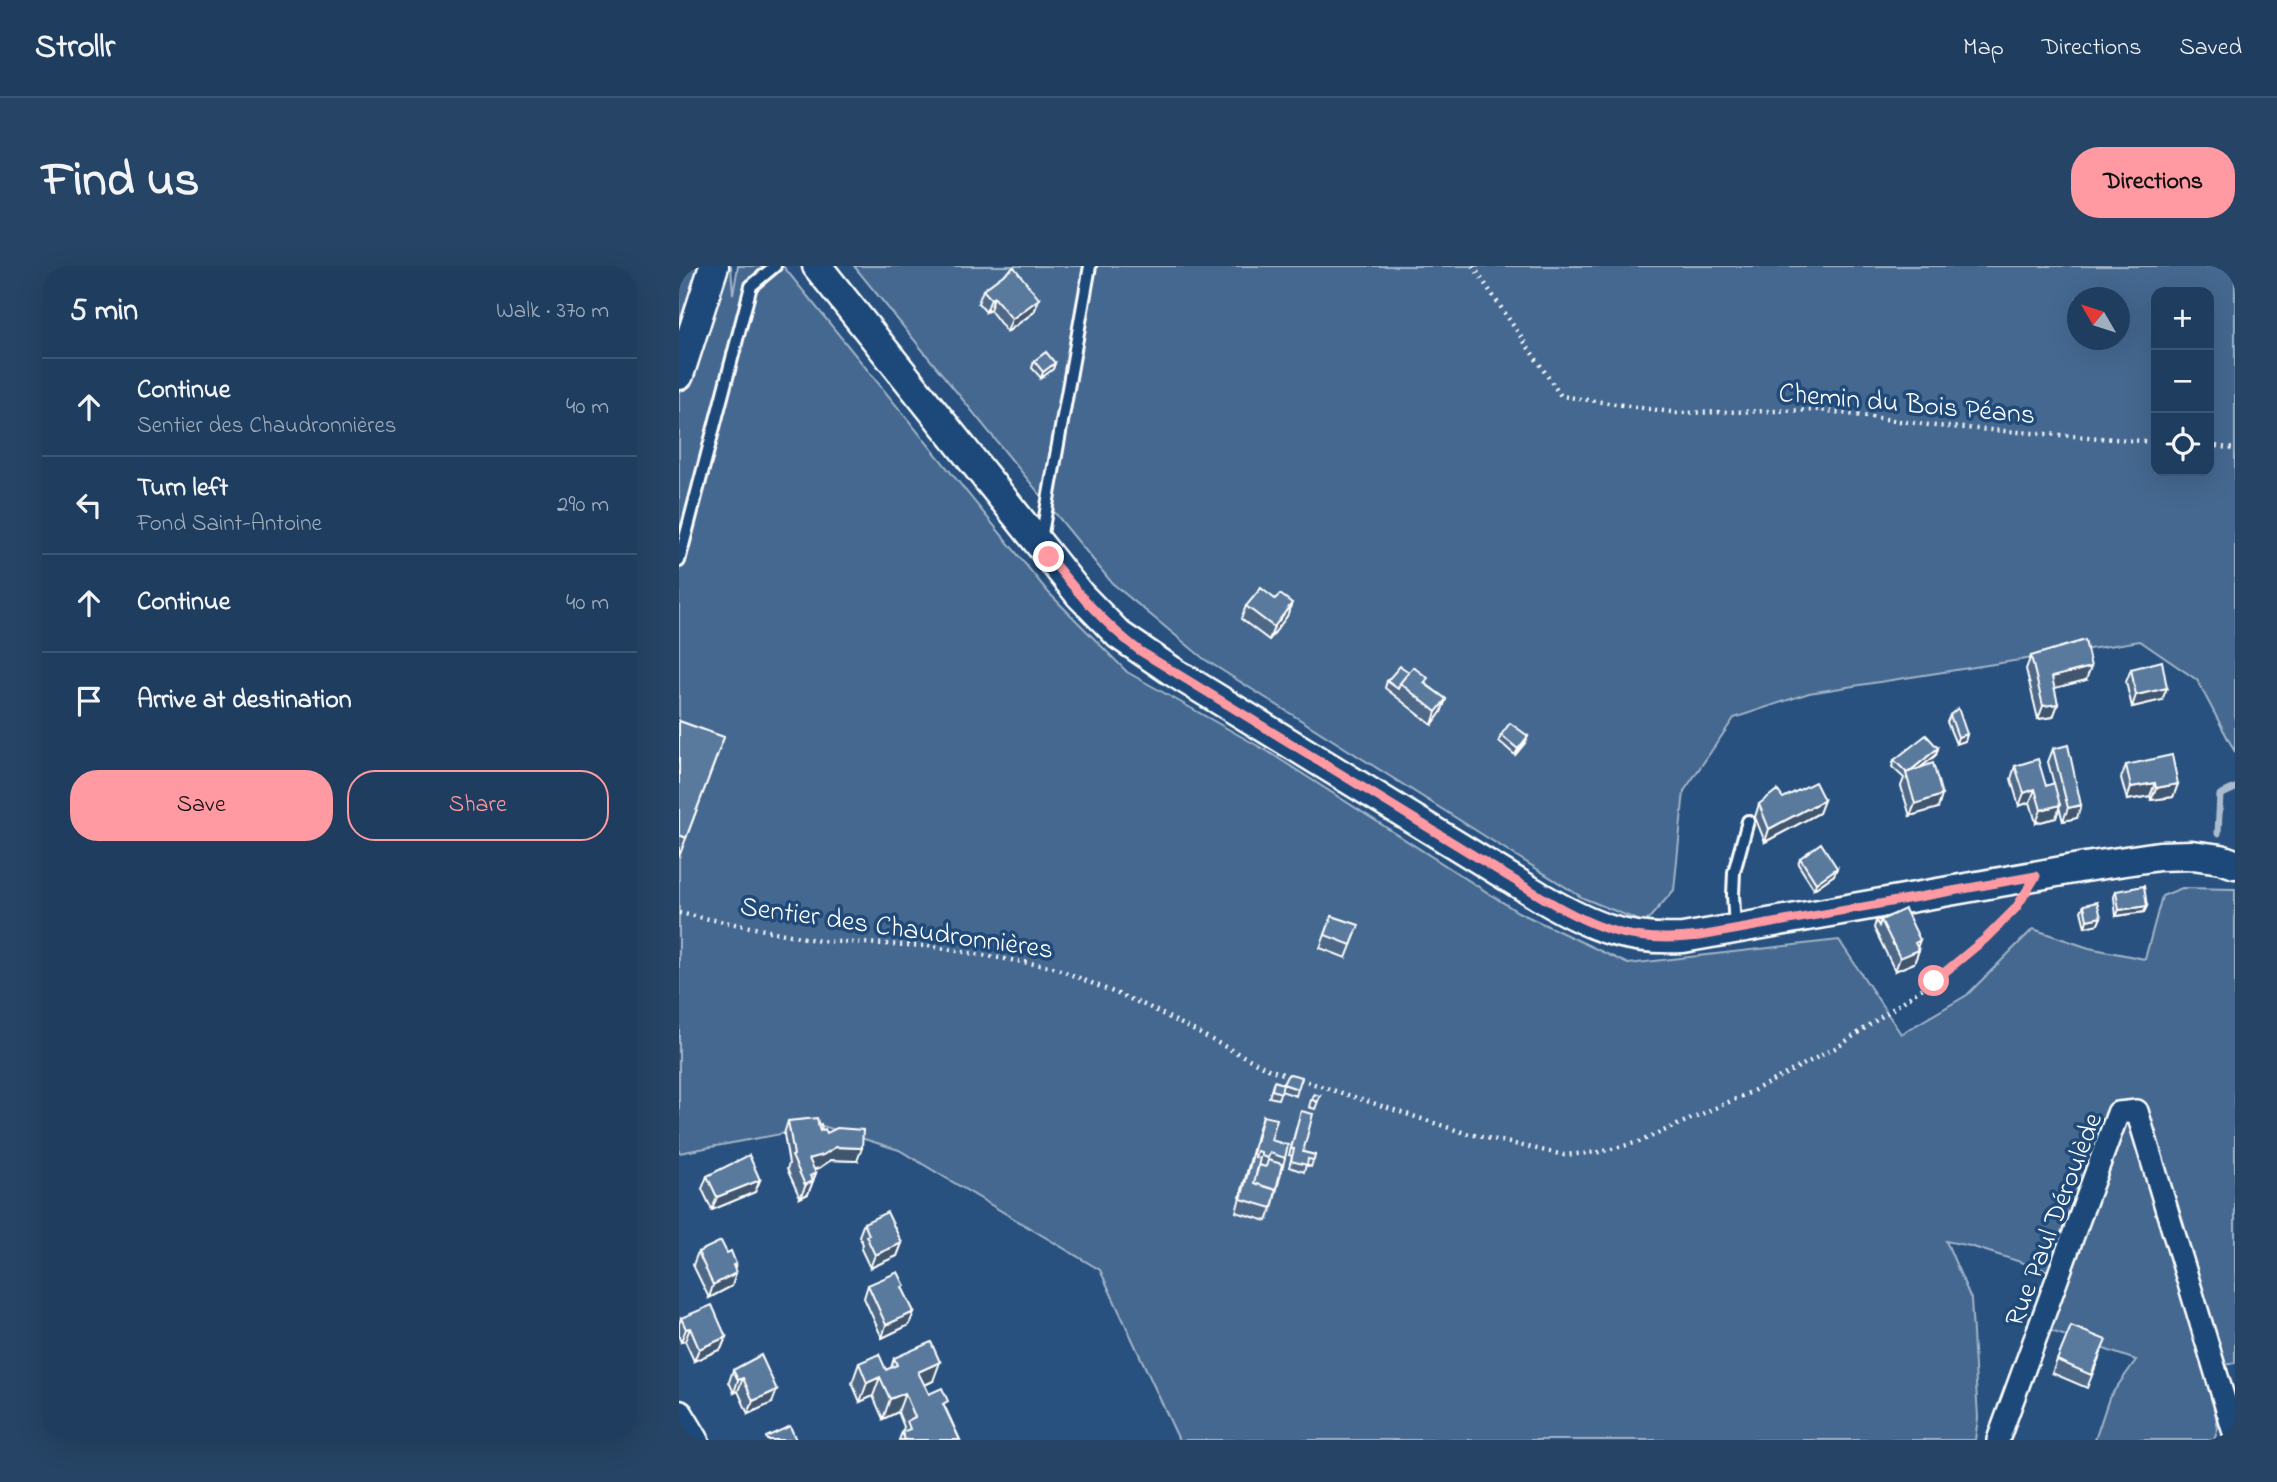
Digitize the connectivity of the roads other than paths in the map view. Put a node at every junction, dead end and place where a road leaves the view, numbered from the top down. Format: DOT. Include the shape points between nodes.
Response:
graph roads {
  1 [pos="714,266"];
  2 [pos="775,266"];
  3 [pos="817,266"];
  4 [pos="1090,266"];
  5 [pos="679,374"];
  6 [pos="1040,545"];
  7 [pos="679,561"];
  8 [pos="1748,821"];
  9 [pos="2235,864"];
  10 [pos="1735,930"];
  11 [pos="679,1415"];
  12 [pos="2235,1436"];
  13 [pos="694,1440"];
  14 [pos="1998,1440"];
  1 -- 5 [label="main road"];
  2 -- 7 [label="lane" via="751,286"];
  3 -- 6 [label="main road"];
  4 -- 6 [label="lane"];
  6 -- 10 [label="main road" via="1095,612 1140,651 1590,925 1664,939"];
  8 -- 10 [label="lane" via="1734,872"];
  9 -- 10 [label="main road" via="2192,855 2159,856"];
  11 -- 13 [label="main road"];
  12 -- 14 [label="street, Rue Paul Déroulède" via="2137,1111 2118,1113"];
}
